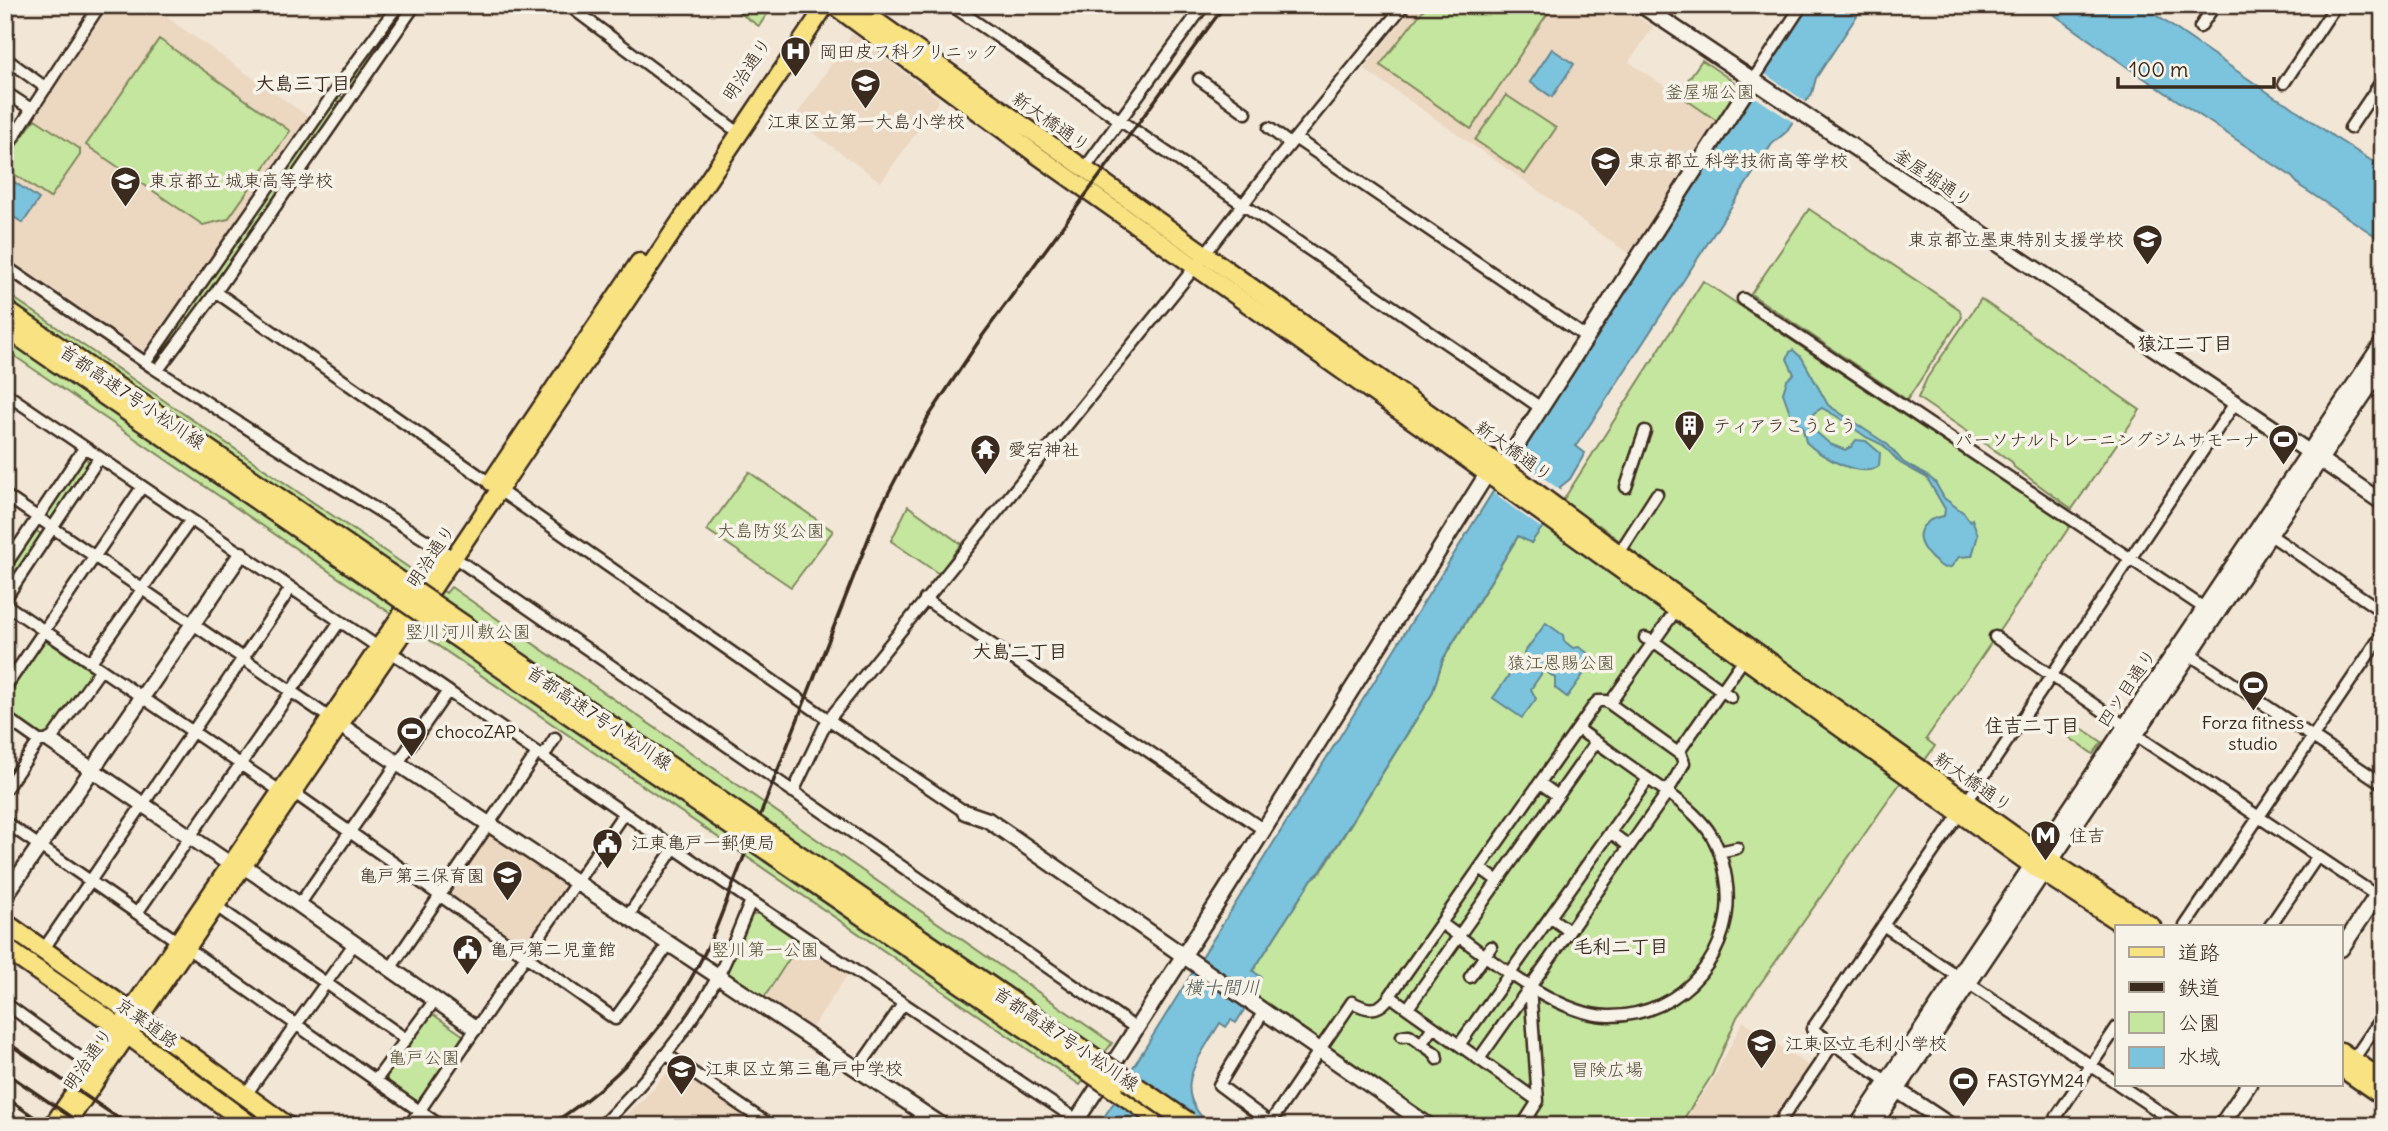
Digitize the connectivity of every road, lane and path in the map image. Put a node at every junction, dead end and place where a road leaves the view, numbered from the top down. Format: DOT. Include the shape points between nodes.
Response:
graph roads {
  1 [pos="100,5"];
  2 [pos="415,5"];
  3 [pos="569,5"];
  4 [pos="813,5"];
  5 [pos="826,5"];
  6 [pos="834,5"];
  7 [pos="854,5"];
  8 [pos="951,5"];
  9 [pos="1204,5"];
  10 [pos="1404,5"];
  11 [pos="1640,5"];
  12 [pos="1802,5"];
  13 [pos="2215,5"];
  14 [pos="2336,5"];
  15 [pos="397,6"];
  16 [pos="2200,27"];
  17 [pos="5,58"];
  18 [pos="1199,79"];
  19 [pos="2383,79"];
  20 [pos="1756,82"];
  21 [pos="2284,83"];
  22 [pos="47,88"];
  23 [pos="5,92"];
  24 [pos="2379,92"];
  25 [pos="31,109"];
  26 [pos="1246,113"];
  27 [pos="1120,121"];
  28 [pos="731,127"];
  29 [pos="1269,128"];
  30 [pos="2350,128"];
  31 [pos="1292,141"];
  32 [pos="6,148"];
  33 [pos="1085,168"];
  34 [pos="1242,204"];
  35 [pos="1200,261"];
  36 [pos="5,266"];
  37 [pos="215,292"];
  38 [pos="1743,299"];
  39 [pos="5,310"];
  40 [pos="5,327"];
  41 [pos="1586,337"];
  42 [pos="2383,342"];
  43 [pos="146,362"];
  44 [pos="2383,366"];
  45 [pos="158,370"];
  46 [pos="5,393"];
  47 [pos="2235,402"];
  48 [pos="1541,408"];
  49 [pos="1645,431"];
  50 [pos="84,448"];
  51 [pos="2315,456"];
  52 [pos="99,458"];
  53 [pos="1499,474"];
  54 [pos="494,486"];
  55 [pos="1626,487"];
  56 [pos="142,488"];
  57 [pos="1657,494"];
  58 [pos="5,495"];
  59 [pos="2383,503"];
  60 [pos="38,517"];
  61 [pos="190,521"];
  62 [pos="53,527"];
  63 [pos="2269,534"];
  64 [pos="1623,547"];
  65 [pos="241,554"];
  66 [pos="449,554"];
  67 [pos="95,556"];
  68 [pos="2131,559"];
  69 [pos="5,566"];
  70 [pos="291,588"];
  71 [pos="142,589"];
  72 [pos="925,599"];
  73 [pos="5,602"];
  74 [pos="2204,608"];
  75 [pos="2383,612"];
  76 [pos="1671,617"];
  77 [pos="340,621"];
  78 [pos="192,624"];
  79 [pos="44,631"];
  80 [pos="2383,633"];
  81 [pos="1995,637"];
  82 [pos="1649,639"];
  83 [pos="384,649"];
  84 [pos="2189,654"];
  85 [pos="243,659"];
  86 [pos="91,662"];
  87 [pos="1740,666"];
  88 [pos="100,669"];
  89 [pos="2052,676"];
  90 [pos="5,688"];
  91 [pos="448,691"];
  92 [pos="291,692"];
  93 [pos="1727,694"];
  94 [pos="142,697"];
  95 [pos="1609,703"];
  96 [pos="5,717"];
  97 [pos="828,720"];
  98 [pos="335,721"];
  99 [pos="1578,729"];
  100 [pos="2130,730"];
  101 [pos="193,732"];
  102 [pos="2312,737"];
  103 [pos="555,738"];
  104 [pos="45,741"];
  105 [pos="1596,742"];
  106 [pos="1678,753"];
  107 [pos="540,755"];
  108 [pos="397,763"];
  109 [pos="241,764"];
  110 [pos="92,770"];
  111 [pos="1648,779"];
  112 [pos="1540,783"];
  113 [pos="2383,784"];
  114 [pos="5,790"];
  115 [pos="287,792"];
  116 [pos="793,792"];
  117 [pos="1667,793"];
  118 [pos="1558,796"];
  119 [pos="142,804"];
  120 [pos="1963,807"];
  121 [pos="965,812"];
  122 [pos="624,813"];
  123 [pos="2258,817"];
  124 [pos="5,822"];
  125 [pos="488,824"];
  126 [pos="1264,830"];
  127 [pos="350,832"];
  128 [pos="1610,832"];
  129 [pos="190,837"];
  130 [pos="40,846"];
  131 [pos="1629,846"];
  132 [pos="674,848"];
  133 [pos="1737,848"];
  134 [pos="1719,852"];
  135 [pos="2317,857"];
  136 [pos="2041,863"];
  137 [pos="236,865"];
  138 [pos="1480,868"];
  139 [pos="90,881"];
  140 [pos="1498,881"];
  141 [pos="576,882"];
  142 [pos="2381,894"];
  143 [pos="5,896"];
  144 [pos="439,896"];
  145 [pos="751,901"];
  146 [pos="299,905"];
  147 [pos="216,906"];
  148 [pos="137,913"];
  149 [pos="628,916"];
  150 [pos="1550,917"];
  151 [pos="5,923"];
  152 [pos="1441,923"];
  153 [pos="1883,925"];
  154 [pos="2123,925"];
  155 [pos="2150,925"];
  156 [pos="2186,925"];
  157 [pos="2271,925"];
  158 [pos="1569,931"];
  159 [pos="1459,936"];
  160 [pos="182,944"];
  161 [pos="354,944"];
  162 [pos="669,944"];
  163 [pos="2342,947"];
  164 [pos="43,950"];
  165 [pos="1488,951"];
  166 [pos="8,955"];
  167 [pos="1184,955"];
  168 [pos="524,956"];
  169 [pos="390,968"];
  170 [pos="1511,972"];
  171 [pos="718,976"];
  172 [pos="1469,977"];
  173 [pos="1962,979"];
  174 [pos="326,983"];
  175 [pos="1530,986"];
  176 [pos="1390,996"];
  177 [pos="435,1000"];
  178 [pos="5,1003"];
  179 [pos="903,1004"];
  180 [pos="1258,1007"];
  181 [pos="1408,1008"];
  182 [pos="134,1014"];
  183 [pos="2383,1016"];
  184 [pos="296,1024"];
  185 [pos="1433,1027"];
  186 [pos="475,1028"];
  187 [pos="1138,1029"];
  188 [pos="123,1030"];
  189 [pos="2115,1030"];
  190 [pos="1402,1036"];
  191 [pos="406,1039"];
  192 [pos="1421,1044"];
  193 [pos="1833,1044"];
  194 [pos="1459,1045"];
  195 [pos="1319,1049"];
  196 [pos="667,1055"];
  197 [pos="1437,1059"];
  198 [pos="1479,1059"];
  199 [pos="2345,1060"];
  200 [pos="2091,1065"];
  201 [pos="92,1066"];
  202 [pos="858,1069"];
  203 [pos="376,1080"];
  204 [pos="2383,1080"];
  205 [pos="2115,1082"];
  206 [pos="1892,1085"];
  207 [pos="2121,1086"];
  208 [pos="2248,1086"];
  209 [pos="1113,1088"];
  210 [pos="245,1096"];
  211 [pos="2383,1097"];
  212 [pos="1538,1101"];
  213 [pos="419,1111"];
  214 [pos="922,1112"];
  215 [pos="1075,1123"];
  216 [pos="1193,1125"];
  217 [pos="1271,1125"];
  218 [pos="52,1126"];
  219 [pos="65,1126"];
  220 [pos="251,1126"];
  221 [pos="287,1126"];
  222 [pos="409,1126"];
  223 [pos="441,1126"];
  224 [pos="601,1126"];
  225 [pos="771,1126"];
  226 [pos="913,1126"];
  227 [pos="943,1126"];
  228 [pos="1160,1126"];
  229 [pos="1169,1126"];
  230 [pos="1429,1126"];
  231 [pos="1522,1126"];
  232 [pos="1777,1126"];
  233 [pos="1857,1126"];
  234 [pos="1873,1126"];
  235 [pos="1951,1126"];
  236 [pos="2050,1126"];
  237 [pos="2181,1126"];
  238 [pos="2221,1126"];
  1 -- 22 [label="street"];
  2 -- 37 [label="street"];
  3 -- 28 [label="street"];
  4 -- 28 [label="main road, 明治通り"];
  5 -- 54 [label="main road, 明治通り"];
  6 -- 35 [label="main road, 新大橋通り"];
  7 -- 33 [label="main road, 新大橋通り"];
  8 -- 27 [label="street"];
  9 -- 27 [label="street"];
  10 -- 31 [label="street"];
  11 -- 20 [label="street, 釜屋堀通り"];
  12 -- 20 [label="street"];
  13 -- 16 [label="street"];
  14 -- 21 [label="street"];
  15 -- 43 [label="street"];
  17 -- 22 [label="street"];
  18 -- 26 [label="street"];
  19 -- 24 [label="street"];
  20 -- 41 [label="street"];
  20 -- 47 [label="street, 釜屋堀通り"];
  22 -- 25 [label="street"];
  23 -- 25 [label="street"];
  24 -- 30 [label="street"];
  25 -- 32 [label="street"];
  27 -- 33 [label="street"];
  27 -- 34 [label="street"];
  28 -- 54 [label="main road, 明治通り"];
  29 -- 31 [label="street"];
  31 -- 34 [label="street"];
  31 -- 41 [label="street"];
  33 -- 35 [label="main road, 新大橋通り"];
  34 -- 35 [label="street"];
  34 -- 48 [label="street"];
  35 -- 53 [label="main road, 新大橋通り"];
  35 -- 72 [label="street"];
  36 -- 43 [label="street"];
  37 -- 45 [label="street"];
  37 -- 54 [label="street"];
  38 -- 68 [label="street"];
  39 -- 216 [label="highway, 首都高速7号小松川線, bridge"];
  40 -- 209 [label="highway, 首都高速7号小松川線, bridge"];
  41 -- 48 [label="street"];
  42 -- 51 [label="street, 四ツ目通り"];
  43 -- 45 [label="street"];
  44 -- 51 [label="street, 四ツ目通り"];
  45 -- 66 [label="street"];
  46 -- 50 [label="street"];
  47 -- 51 [label="street, 釜屋堀通り"];
  47 -- 68 [label="street"];
  48 -- 53 [label="street"];
  49 -- 55 [label="street"];
  50 -- 52 [label="street"];
  50 -- 60 [label="street"];
  51 -- 59 [label="street, 釜屋堀通り"];
  51 -- 63 [label="street, 四ツ目通り"];
  51 -- 74 [label="street, 四ツ目通り"];
  52 -- 56 [label="street"];
  52 -- 62 [label="street"];
  53 -- 120 [label="main road, 新大橋通り"];
  53 -- 126 [label="street"];
  54 -- 66 [label="main road, 明治通り"];
  54 -- 97 [label="street"];
  56 -- 61 [label="street"];
  56 -- 67 [label="street"];
  57 -- 64 [label="street"];
  58 -- 60 [label="street"];
  60 -- 62 [label="street"];
  60 -- 69 [label="street"];
  61 -- 65 [label="street"];
  61 -- 71 [label="street"];
  62 -- 67 [label="street"];
  62 -- 73 [label="street"];
  63 -- 75 [label="street"];
  63 -- 84 [label="street, 四ツ目通り"];
  65 -- 70 [label="street"];
  65 -- 78 [label="street"];
  66 -- 83 [label="main road, 明治通り, bridge"];
  66 -- 116 [label="street"];
  67 -- 71 [label="street"];
  67 -- 79 [label="street"];
  68 -- 74 [label="street"];
  68 -- 89 [label="street"];
  70 -- 77 [label="street"];
  70 -- 85 [label="street"];
  71 -- 78 [label="street"];
  71 -- 86 [label="street"];
  72 -- 97 [label="street"];
  72 -- 126 [label="street"];
  73 -- 79 [label="street"];
  74 -- 100 [label="street, 四ツ目通り"];
  76 -- 82 [label="street"];
  77 -- 83 [label="street"];
  77 -- 92 [label="street"];
  78 -- 85 [label="street"];
  78 -- 94 [label="street"];
  79 -- 86 [label="street"];
  79 -- 90 [label="street"];
  80 -- 102 [label="street"];
  81 -- 89 [label="street"];
  82 -- 93 [label="street"];
  82 -- 95 [label="street"];
  83 -- 91 [label="street"];
  83 -- 98 [label="main road, 明治通り"];
  84 -- 100 [label="street, 四ツ目通り"];
  84 -- 102 [label="street"];
  85 -- 92 [label="street"];
  85 -- 101 [label="street"];
  86 -- 88 [label="street"];
  87 -- 93 [label="street"];
  88 -- 94 [label="street"];
  88 -- 104 [label="street"];
  89 -- 100 [label="street"];
  89 -- 120 [label="street"];
  91 -- 107 [label="street"];
  91 -- 108 [label="street"];
  92 -- 98 [label="street"];
  92 -- 109 [label="street"];
  93 -- 106 [label="street"];
  94 -- 101 [label="street"];
  94 -- 110 [label="street"];
  95 -- 99 [label="street" via="1598,701"];
  95 -- 106 [label="street"];
  96 -- 104 [label="street"];
  97 -- 116 [label="street"];
  97 -- 121 [label="street"];
  98 -- 108 [label="street"];
  98 -- 115 [label="main road, 明治通り"];
  99 -- 105 [label="street"];
  99 -- 112 [label="street"];
  100 -- 123 [label="street"];
  100 -- 136 [label="street, 四ツ目通り"];
  101 -- 109 [label="street"];
  101 -- 119 [label="street"];
  102 -- 113 [label="street"];
  102 -- 123 [label="street"];
  103 -- 107 [label="street"];
  104 -- 110 [label="street"];
  104 -- 114 [label="street"];
  105 -- 111 [label="street"];
  105 -- 118 [label="street"];
  106 -- 117 [label="street" via="1684,763"];
  107 -- 122 [label="street"];
  107 -- 125 [label="street"];
  108 -- 125 [label="street"];
  108 -- 127 [label="street"];
  109 -- 115 [label="street"];
  109 -- 129 [label="street"];
  110 -- 119 [label="street"];
  110 -- 130 [label="street"];
  111 -- 117 [label="street"];
  111 -- 128 [label="street"];
  112 -- 118 [label="street"];
  112 -- 138 [label="street"];
  115 -- 127 [label="street"];
  115 -- 137 [label="main road, 明治通り"];
  116 -- 187 [label="street"];
  117 -- 131 [label="street"];
  117 -- 134 [label="street" via="1705,826"];
  118 -- 140 [label="street"];
  119 -- 129 [label="street"];
  119 -- 139 [label="street"];
  120 -- 136 [label="main road, 新大橋通り"];
  120 -- 136 [label="main road, 新大橋通り" via="1981,834"];
  120 -- 153 [label="street"];
  121 -- 167 [label="street" via="988,820"];
  122 -- 132 [label="street"];
  122 -- 141 [label="street"];
  123 -- 135 [label="street"];
  123 -- 156 [label="street"];
  124 -- 130 [label="street"];
  125 -- 141 [label="street"];
  125 -- 144 [label="street"];
  126 -- 167 [label="street"];
  127 -- 144 [label="street"];
  127 -- 146 [label="street"];
  128 -- 131 [label="street"];
  128 -- 150 [label="street"];
  129 -- 137 [label="street"];
  129 -- 148 [label="street"];
  130 -- 139 [label="street"];
  130 -- 143 [label="street"];
  131 -- 158 [label="street"];
  132 -- 145 [label="street"];
  132 -- 149 [label="street"];
  133 -- 134 [label="street"];
  134 -- 175 [label="street" via="1729,897 1724,934 1707,967 1681,994 1647,1011 1610,1017 1573,1010"];
  135 -- 142 [label="street"];
  135 -- 157 [label="street"];
  136 -- 154 [label="main road, 新大橋通り"];
  136 -- 155 [label="main road, 新大橋通り"];
  136 -- 173 [label="street, 四ツ目通り"];
  137 -- 146 [label="street"];
  137 -- 147 [label="main road, 明治通り"];
  137 -- 160 [label="main road, 明治通り"];
  138 -- 140 [label="street"];
  138 -- 152 [label="street"];
  139 -- 148 [label="street"];
  139 -- 164 [label="street"];
  140 -- 159 [label="street"];
  141 -- 149 [label="street"];
  141 -- 168 [label="street"];
  142 -- 163 [label="street"];
  144 -- 168 [label="street"];
  144 -- 169 [label="street"];
  145 -- 171 [label="street"];
  145 -- 179 [label="street"];
  146 -- 161 [label="street"];
  147 -- 160 [label="main road, 明治通り"];
  147 -- 174 [label="street"];
  148 -- 160 [label="street"];
  149 -- 162 [label="street"];
  150 -- 158 [label="street"];
  150 -- 170 [label="street"];
  151 -- 164 [label="highway, 京葉道路"];
  152 -- 159 [label="street"];
  152 -- 176 [label="street"];
  153 -- 173 [label="street"];
  153 -- 193 [label="street" via="1812,1030"];
  158 -- 175 [label="street"];
  159 -- 165 [label="street"];
  159 -- 181 [label="street"];
  160 -- 182 [label="main road, 明治通り"];
  160 -- 184 [label="street"];
  161 -- 169 [label="street"];
  161 -- 174 [label="street"];
  162 -- 168 [label="street" via="615,1019"];
  162 -- 171 [label="street"];
  164 -- 182 [label="highway, 京葉道路"];
  165 -- 170 [label="street"];
  165 -- 172 [label="street"];
  166 -- 188 [label="highway, 京葉道路"];
  167 -- 180 [label="street"];
  167 -- 187 [label="street"];
  168 -- 186 [label="street"];
  169 -- 177 [label="street"];
  170 -- 175 [label="street"];
  170 -- 194 [label="street"];
  171 -- 196 [label="street"];
  171 -- 202 [label="street"];
  173 -- 200 [label="street"];
  173 -- 206 [label="street, 四ツ目通り"];
  174 -- 184 [label="street"];
  174 -- 191 [label="street"];
  175 -- 198 [label="street"];
  175 -- 212 [label="street"];
  176 -- 181 [label="street"];
  176 -- 195 [label="street" via="1374,1009 1352,1002"];
  177 -- 186 [label="street"];
  177 -- 191 [label="street"];
  178 -- 201 [label="street"];
  179 -- 202 [label="street"];
  179 -- 215 [label="street"];
  180 -- 195 [label="street"];
  180 -- 217 [label="street" via="1219,1085"];
  181 -- 185 [label="street"];
  182 -- 188 [label="main road, 明治通り"];
  182 -- 210 [label="highway, 京葉道路"];
  183 -- 199 [label="street"];
  184 -- 203 [label="street"];
  184 -- 210 [label="street"];
  185 -- 192 [label="street"];
  185 -- 194 [label="street"];
  186 -- 213 [label="street"];
  187 -- 215 [label="street"];
  188 -- 201 [label="main road, 明治通り"];
  188 -- 219 [label="main road, 明治通り"];
  188 -- 220 [label="highway, 京葉道路"];
  189 -- 200 [label="street"];
  190 -- 192 [label="street" via="1409,1035"];
  191 -- 203 [label="street"];
  192 -- 197 [label="street"];
  193 -- 206 [label="street"];
  193 -- 232 [label="street"];
  194 -- 198 [label="street"];
  195 -- 217 [label="street"];
  195 -- 230 [label="street"];
  196 -- 224 [label="street"];
  196 -- 225 [label="street"];
  198 -- 212 [label="street"];
  199 -- 204 [label="main road"];
  199 -- 211 [label="main road"];
  200 -- 205 [label="street"];
  200 -- 236 [label="street"];
  201 -- 218 [label="main road, 明治通り"];
  202 -- 214 [label="street"];
  203 -- 213 [label="street"];
  206 -- 233 [label="street, 四ツ目通り"];
  206 -- 234 [label="street, 四ツ目通り"];
  206 -- 235 [label="street"];
  207 -- 237 [label="street"];
  208 -- 238 [label="street"];
  209 -- 228 [label="highway"];
  209 -- 229 [label="highway, 首都高速7号小松川線"];
  210 -- 221 [label="highway, 京葉道路"];
  212 -- 231 [label="street"];
  213 -- 222 [label="street"];
  213 -- 223 [label="street"];
  214 -- 226 [label="street"];
  214 -- 227 [label="street"];
}
